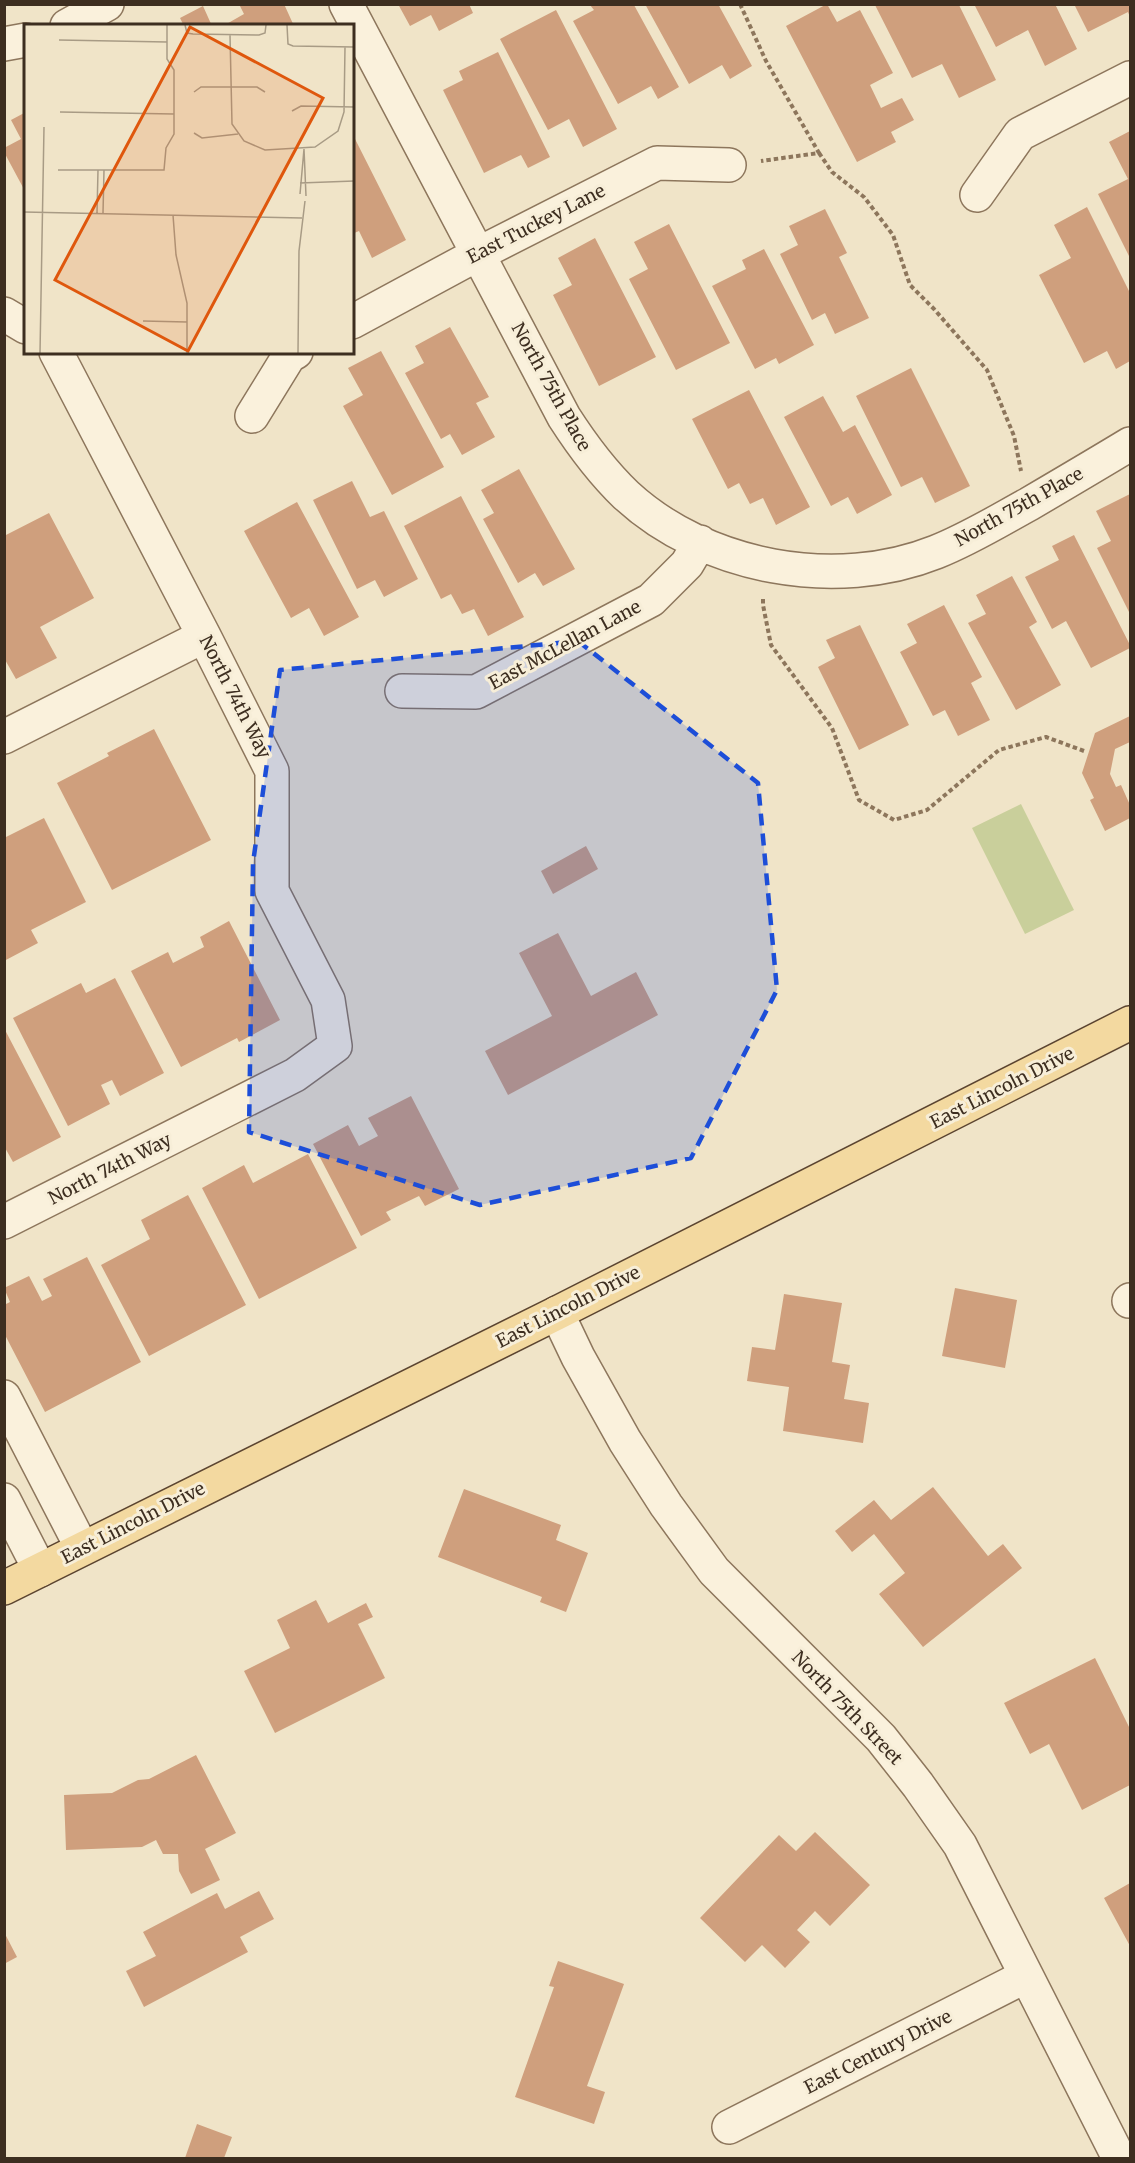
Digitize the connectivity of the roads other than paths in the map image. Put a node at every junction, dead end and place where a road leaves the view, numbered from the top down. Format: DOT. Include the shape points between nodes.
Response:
graph roads {
  1 [pos="107,4"];
  2 [pos="346,4"];
  3 [pos="71,24"];
  4 [pos="24,40"];
  5 [pos="4,44"];
  6 [pos="1131,78"];
  7 [pos="729,165"];
  8 [pos="977,195"];
  9 [pos="478,254"];
  10 [pos="4,314"];
  11 [pos="354,321"];
  12 [pos="24,326"];
  13 [pos="57,354"];
  14 [pos="293,354"];
  15 [pos="252,416"];
  16 [pos="1131,444"];
  17 [pos="700,542"];
  18 [pos="204,636"];
  19 [pos="402,691"];
  20 [pos="4,738"];
  21 [pos="1131,1023"];
  22 [pos="4,1222"];
  23 [pos="557,1313"];
  24 [pos="4,1397"];
  25 [pos="4,1500"];
  26 [pos="82,1548"];
  27 [pos="40,1570"];
  28 [pos="4,1588"];
  29 [pos="1026,1976"];
  30 [pos="729,2127"];
  31 [pos="1119,2158"];
  1 -- 3 [label="street"];
  2 -- 9 [label="street, North 75th Place"];
  4 -- 5 [label="street"];
  6 -- 8 [label="street" via="1020,134"];
  7 -- 9 [label="street, East Tuckey Lane" via="657,163"];
  9 -- 11 [label="street, East Tuckey Lane"];
  9 -- 17 [label="street, North 75th Place" via="584,448 627,496 668,526"];
  10 -- 12 [label="street"];
  13 -- 18 [label="street, North 74th Way"];
  14 -- 15 [label="street"];
  16 -- 17 [label="street, North 75th Place" via="973,536 903,562 850,572 802,570 769,566"];
  17 -- 19 [label="street, East McLellan Lane" via="687,564 651,600 476,692"];
  18 -- 20 [label="street"];
  18 -- 22 [label="street, North 74th Way" via="272,771 272,891 328,1000 335,1046 295,1075"];
  21 -- 23 [label="main road, East Lincoln Drive"];
  23 -- 26 [label="main road, East Lincoln Drive"];
  23 -- 29 [label="street, North 75th Street" via="625,1442 714,1571 880,1738 918,1785 960,1845"];
  24 -- 26 [label="street"];
  25 -- 27 [label="street"];
  26 -- 27 [label="main road, East Lincoln Drive"];
  27 -- 28 [label="main road, East Lincoln Drive"];
  29 -- 30 [label="street, East Century Drive"];
  29 -- 31 [label="street, North 75th Street"];
}
